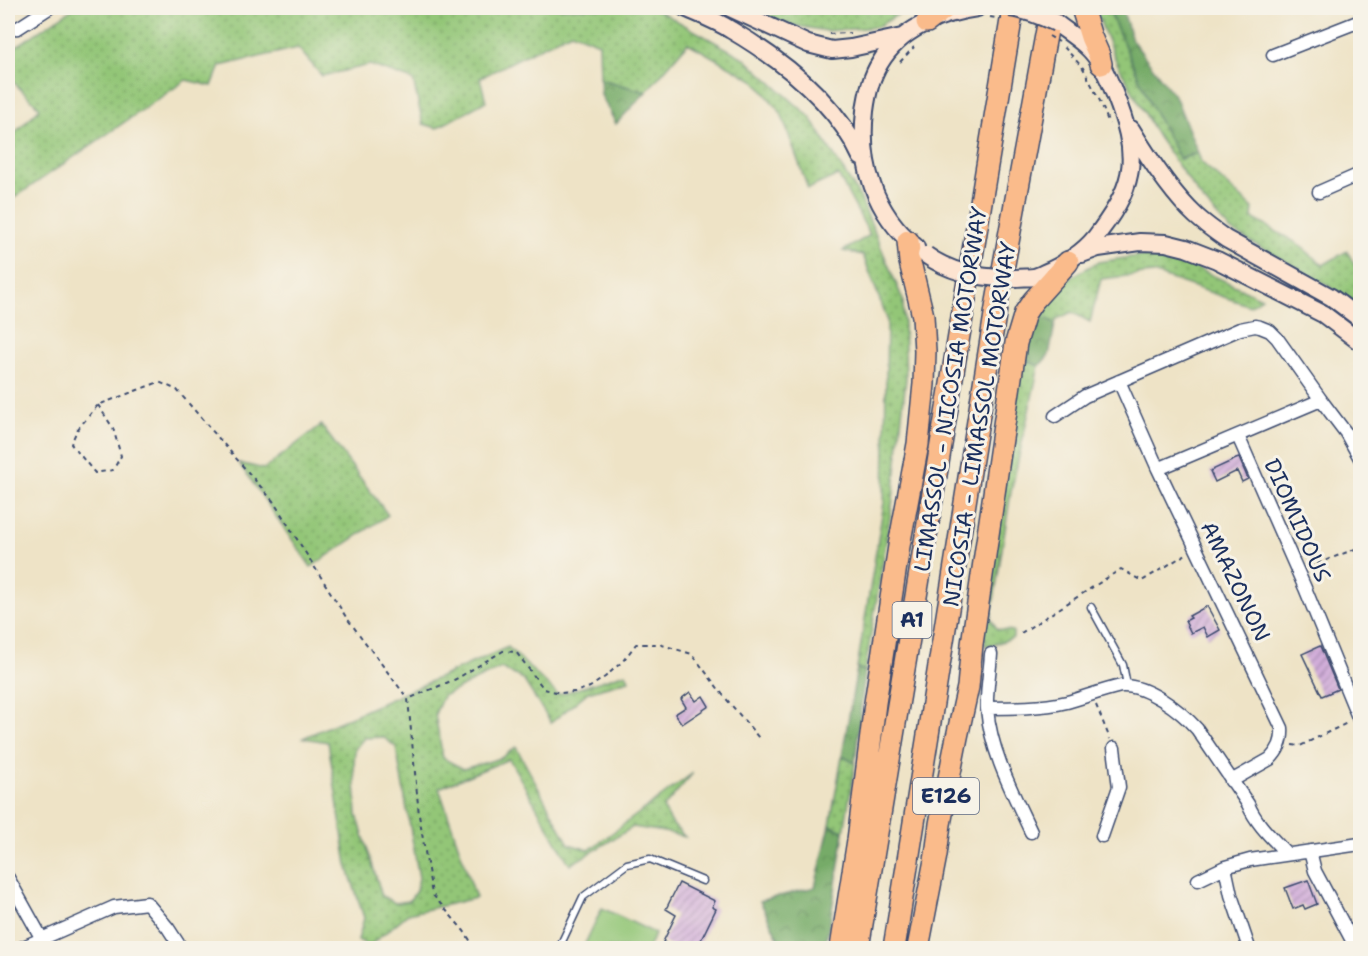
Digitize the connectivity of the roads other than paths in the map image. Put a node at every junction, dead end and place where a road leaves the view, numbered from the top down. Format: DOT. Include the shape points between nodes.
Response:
graph roads {
  1 [pos="49,8"];
  2 [pos="730,8"];
  3 [pos="945,8"];
  4 [pos="974,8"];
  5 [pos="1012,8"];
  6 [pos="1082,8"];
  7 [pos="683,12"];
  8 [pos="1054,15"];
  9 [pos="1360,21"];
  10 [pos="927,22"];
  11 [pos="8,29"];
  12 [pos="910,40"];
  13 [pos="1273,55"];
  14 [pos="1101,64"];
  15 [pos="1117,121"];
  16 [pos="1360,174"];
  17 [pos="871,180"];
  18 [pos="1319,192"];
  19 [pos="908,241"];
  20 [pos="1072,259"];
  21 [pos="1360,319"];
  22 [pos="1360,342"];
  23 [pos="1119,381"];
  24 [pos="1321,400"];
  25 [pos="1055,416"];
  26 [pos="1238,436"];
  27 [pos="1360,458"];
  28 [pos="1158,469"];
  29 [pos="1091,607"];
  30 [pos="982,649"];
  31 [pos="1127,685"];
  32 [pos="987,708"];
  33 [pos="1360,720"];
  34 [pos="1114,748"];
  35 [pos="1232,781"];
  36 [pos="1031,832"];
  37 [pos="1102,836"];
  38 [pos="1360,844"];
  39 [pos="1310,851"];
  40 [pos="1287,854"];
  41 [pos="1224,867"];
  42 [pos="8,878"];
  43 [pos="1198,880"];
  44 [pos="703,881"];
  45 [pos="42,939"];
  46 [pos="21,948"];
  47 [pos="181,948"];
  48 [pos="558,948"];
  49 [pos="841,948"];
  50 [pos="858,948"];
  51 [pos="906,948"];
  52 [pos="1249,948"];
  53 [pos="1356,948"];
  1 -- 11 [label="street" via="18,28"];
  2 -- 12 [label="main road" via="808,44 832,50"];
  3 -- 10 [label="highway"];
  4 -- 10 [label="main road"];
  5 -- 8 [label="main road, bridge"];
  5 -- 50 [label="highway, LIMASSOL - NICOSIA MOTORWAY / A1"];
  6 -- 14 [label="highway"];
  7 -- 17 [label="main road" via="730,29 817,94 854,143"];
  8 -- 14 [label="main road"];
  8 -- 51 [label="highway, NICOSIA - LIMASSOL MOTORWAY / A1" via="997,302"];
  9 -- 13 [label="street"];
  10 -- 12 [label="main road"];
  12 -- 17 [label="main road" via="890,50 880,63 866,98 863,131 865,163"];
  14 -- 15 [label="main road" via="1110,83"];
  15 -- 20 [label="main road" via="1129,138 1132,157 1123,196 1093,242"];
  15 -- 21 [label="main road" via="1195,215 1226,239 1332,297"];
  16 -- 18 [label="street"];
  17 -- 19 [label="main road" via="891,222"];
  19 -- 20 [label="main road, bridge" via="939,265 970,276 1036,277"];
  19 -- 49 [label="highway" via="923,316 924,384"];
  20 -- 22 [label="main road" via="1098,248 1140,242 1186,248 1282,292"];
  20 -- 30 [label="highway" via="1033,300 1016,342"];
  23 -- 24 [label="street" via="1255,326 1277,338"];
  23 -- 25 [label="street" via="1085,396"];
  23 -- 28 [label="street, AMAZONON"];
  24 -- 26 [label="street"];
  24 -- 27 [label="street"];
  26 -- 28 [label="street"];
  26 -- 33 [label="street, DIOMIDOUS"];
  28 -- 35 [label="street, AMAZONON" via="1282,728 1275,754"];
  29 -- 31 [label="lane" via="1123,665"];
  30 -- 32 [label="street"];
  30 -- 51 [label="highway" via="929,821"];
  31 -- 32 [label="street" via="1053,704"];
  31 -- 35 [label="street" via="1182,713"];
  32 -- 36 [label="street" via="1000,763"];
  34 -- 37 [label="street" via="1119,787"];
  35 -- 40 [label="street" via="1263,828"];
  38 -- 39 [label="street"];
  39 -- 40 [label="street"];
  39 -- 53 [label="street" via="1315,871"];
  40 -- 41 [label="street"];
  41 -- 43 [label="street"];
  41 -- 52 [label="street"];
  42 -- 45 [label="street"];
  44 -- 48 [label="lane" via="650,859 627,864 583,897"];
  45 -- 46 [label="street"];
  45 -- 47 [label="street" via="114,907 147,903"];
}
